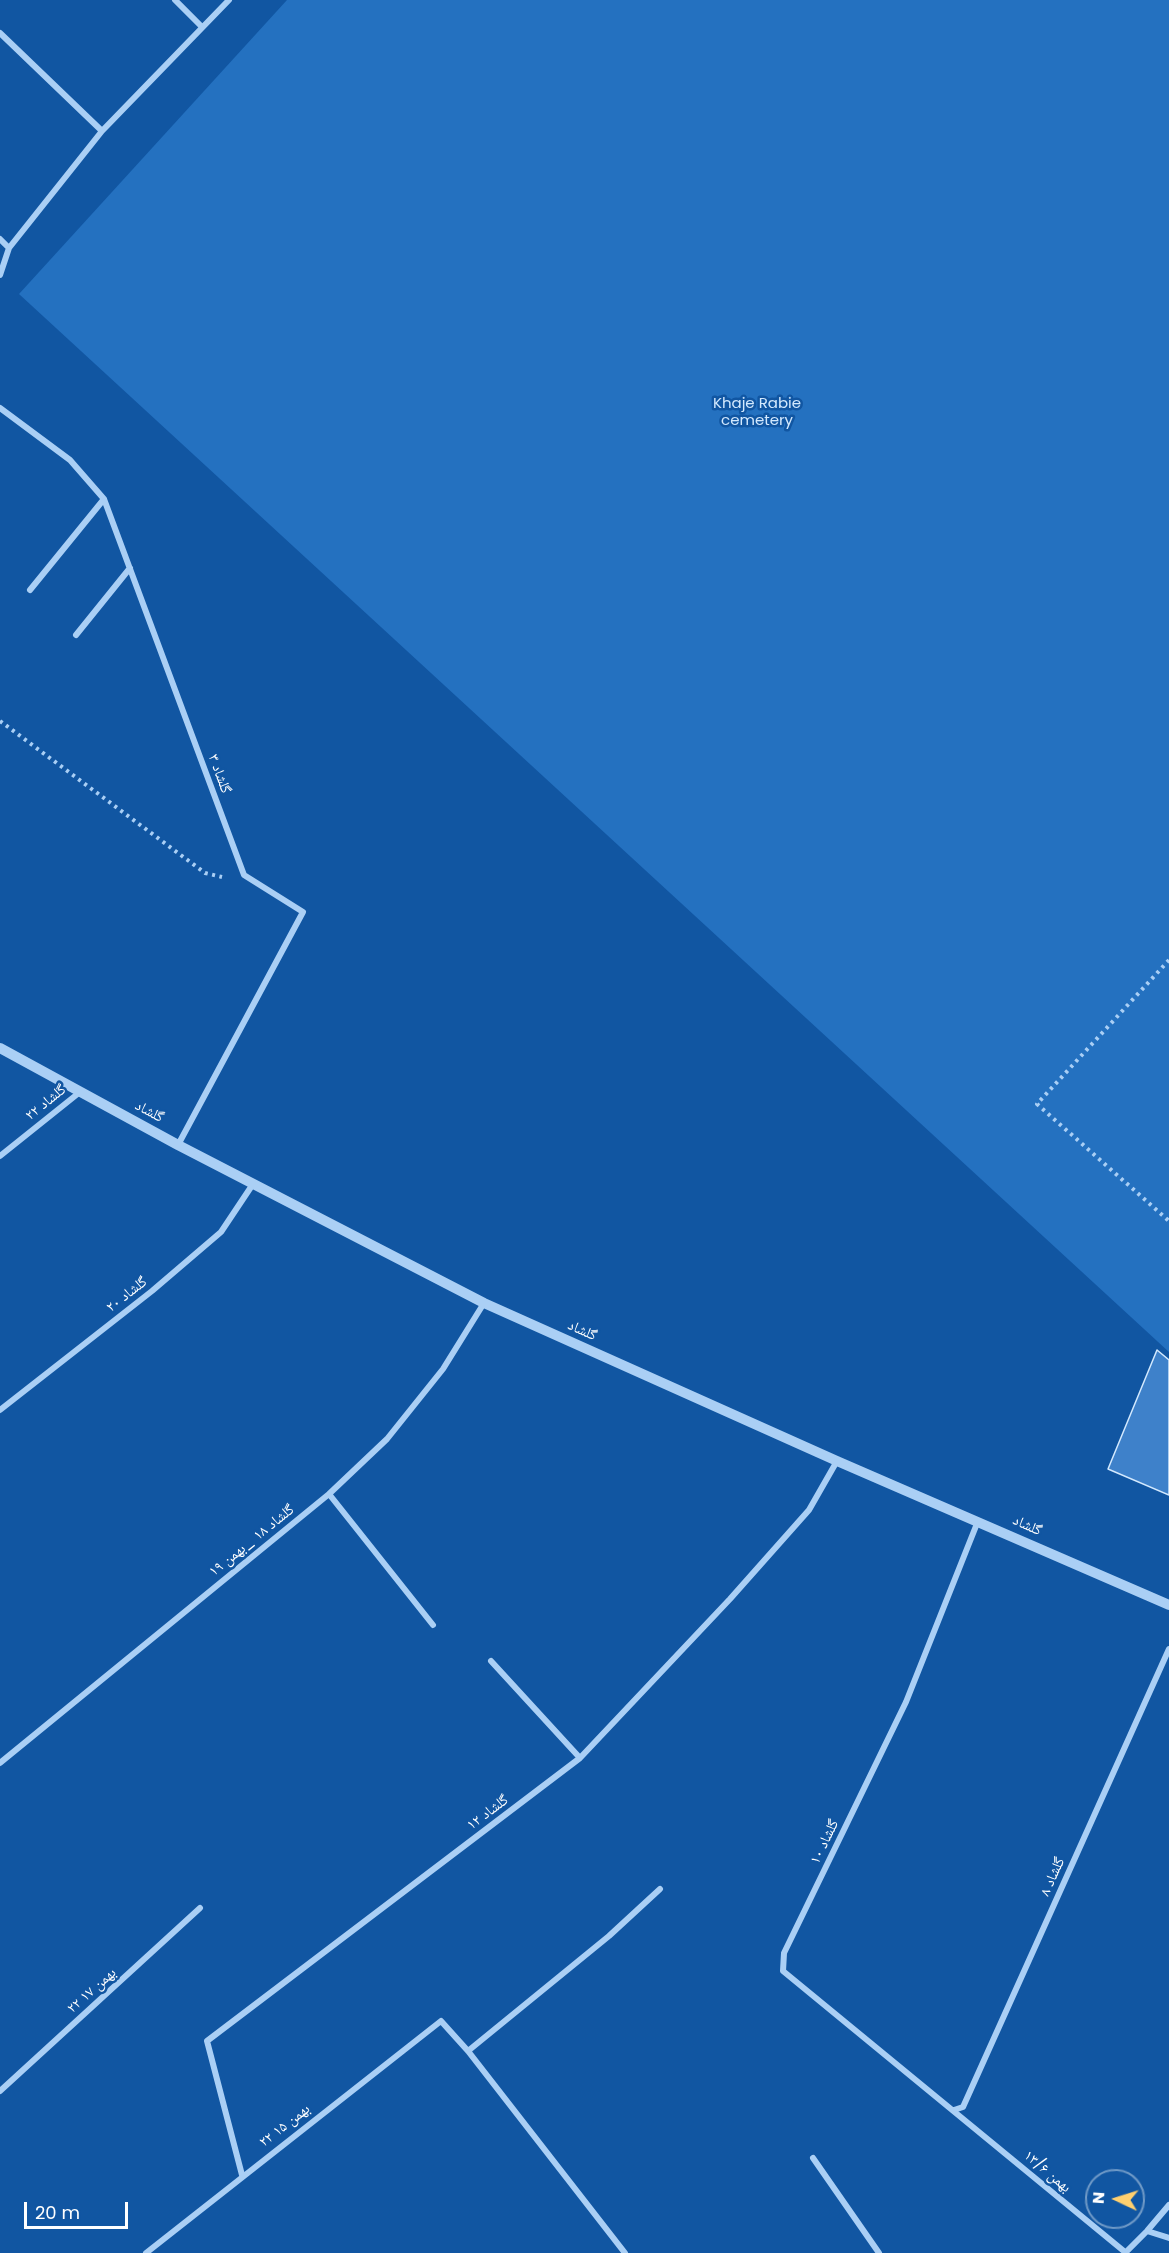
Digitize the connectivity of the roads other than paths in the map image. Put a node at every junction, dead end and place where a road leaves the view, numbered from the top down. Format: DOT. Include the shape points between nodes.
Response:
graph roads {
  1 [pos="175,0"];
  2 [pos="229,0"];
  3 [pos="202,27"];
  4 [pos="0,33"];
  5 [pos="102,130"];
  6 [pos="0,239"];
  7 [pos="9,248"];
  8 [pos="0,275"];
  9 [pos="0,408"];
  10 [pos="104,499"];
  11 [pos="130,568"];
  12 [pos="30,590"];
  13 [pos="76,635"];
  14 [pos="0,1048"];
  15 [pos="80,1092"];
  16 [pos="178,1144"];
  17 [pos="0,1156"];
  18 [pos="253,1184"];
  19 [pos="484,1303"];
  20 [pos="0,1410"];
  21 [pos="837,1461"];
  22 [pos="329,1494"];
  23 [pos="978,1521"];
  24 [pos="1169,1605"];
  25 [pos="434,1625"];
  26 [pos="1169,1648"];
  27 [pos="491,1661"];
  28 [pos="580,1758"];
  29 [pos="0,1763"];
  30 [pos="660,1889"];
  31 [pos="200,1908"];
  32 [pos="468,2051"];
  33 [pos="0,2091"];
  34 [pos="954,2110"];
  35 [pos="813,2158"];
  36 [pos="242,2175"];
  37 [pos="1169,2205"];
  38 [pos="1147,2231"];
  39 [pos="1169,2238"];
  40 [pos="146,2253"];
  41 [pos="625,2253"];
  42 [pos="879,2253"];
  43 [pos="1125,2253"];
  1 -- 3 [label="street"];
  2 -- 3 [label="street"];
  3 -- 5 [label="street"];
  4 -- 5 [label="street"];
  5 -- 7 [label="street"];
  6 -- 7 [label="street"];
  7 -- 8 [label="street"];
  9 -- 10 [label="street, گلشاد ۳" via="70,460"];
  10 -- 11 [label="street, گلشاد ۳"];
  10 -- 12 [label="street"];
  11 -- 13 [label="street"];
  11 -- 16 [label="street, گلشاد ۳" via="244,875 303,912"];
  14 -- 15 [label="street, گلشاد"];
  15 -- 16 [label="street, گلشاد"];
  15 -- 17 [label="street, گلشاد ۲۲"];
  16 -- 18 [label="street, گلشاد"];
  18 -- 19 [label="street, گلشاد"];
  18 -- 20 [label="street, گلشاد ۲۰" via="221,1232"];
  19 -- 21 [label="street, گلشاد"];
  19 -- 22 [label="street, گلشاد ۱۸ _بهمن ۱۹" via="443,1369 387,1439"];
  21 -- 23 [label="street, گلشاد"];
  21 -- 28 [label="street, گلشاد ۱۲" via="809,1510"];
  22 -- 25 [label="street"];
  22 -- 29 [label="street, گلشاد ۱۸ _بهمن ۱۹"];
  23 -- 24 [label="street, گلشاد"];
  23 -- 34 [label="street, گلشاد ۱۰" via="906,1702 784,1953 783,1971"];
  26 -- 34 [label="street, گلشاد ۸" via="963,2107"];
  27 -- 28 [label="street"];
  28 -- 36 [label="street, گلشاد ۱۲" via="207,2041"];
  30 -- 32 [label="street" via="609,1936"];
  31 -- 33 [label="street, ۲۲ بهمن ۱۷"];
  32 -- 36 [label="street, ۲۲ بهمن ۱۵" via="441,2021"];
  32 -- 41 [label="street"];
  34 -- 43 [label="street, بهمن ۱۳/۶"];
  35 -- 42 [label="street"];
  36 -- 40 [label="street, ۲۲ بهمن ۱۵"];
  37 -- 38 [label="street"];
  38 -- 39 [label="street"];
  38 -- 43 [label="street"];
}
